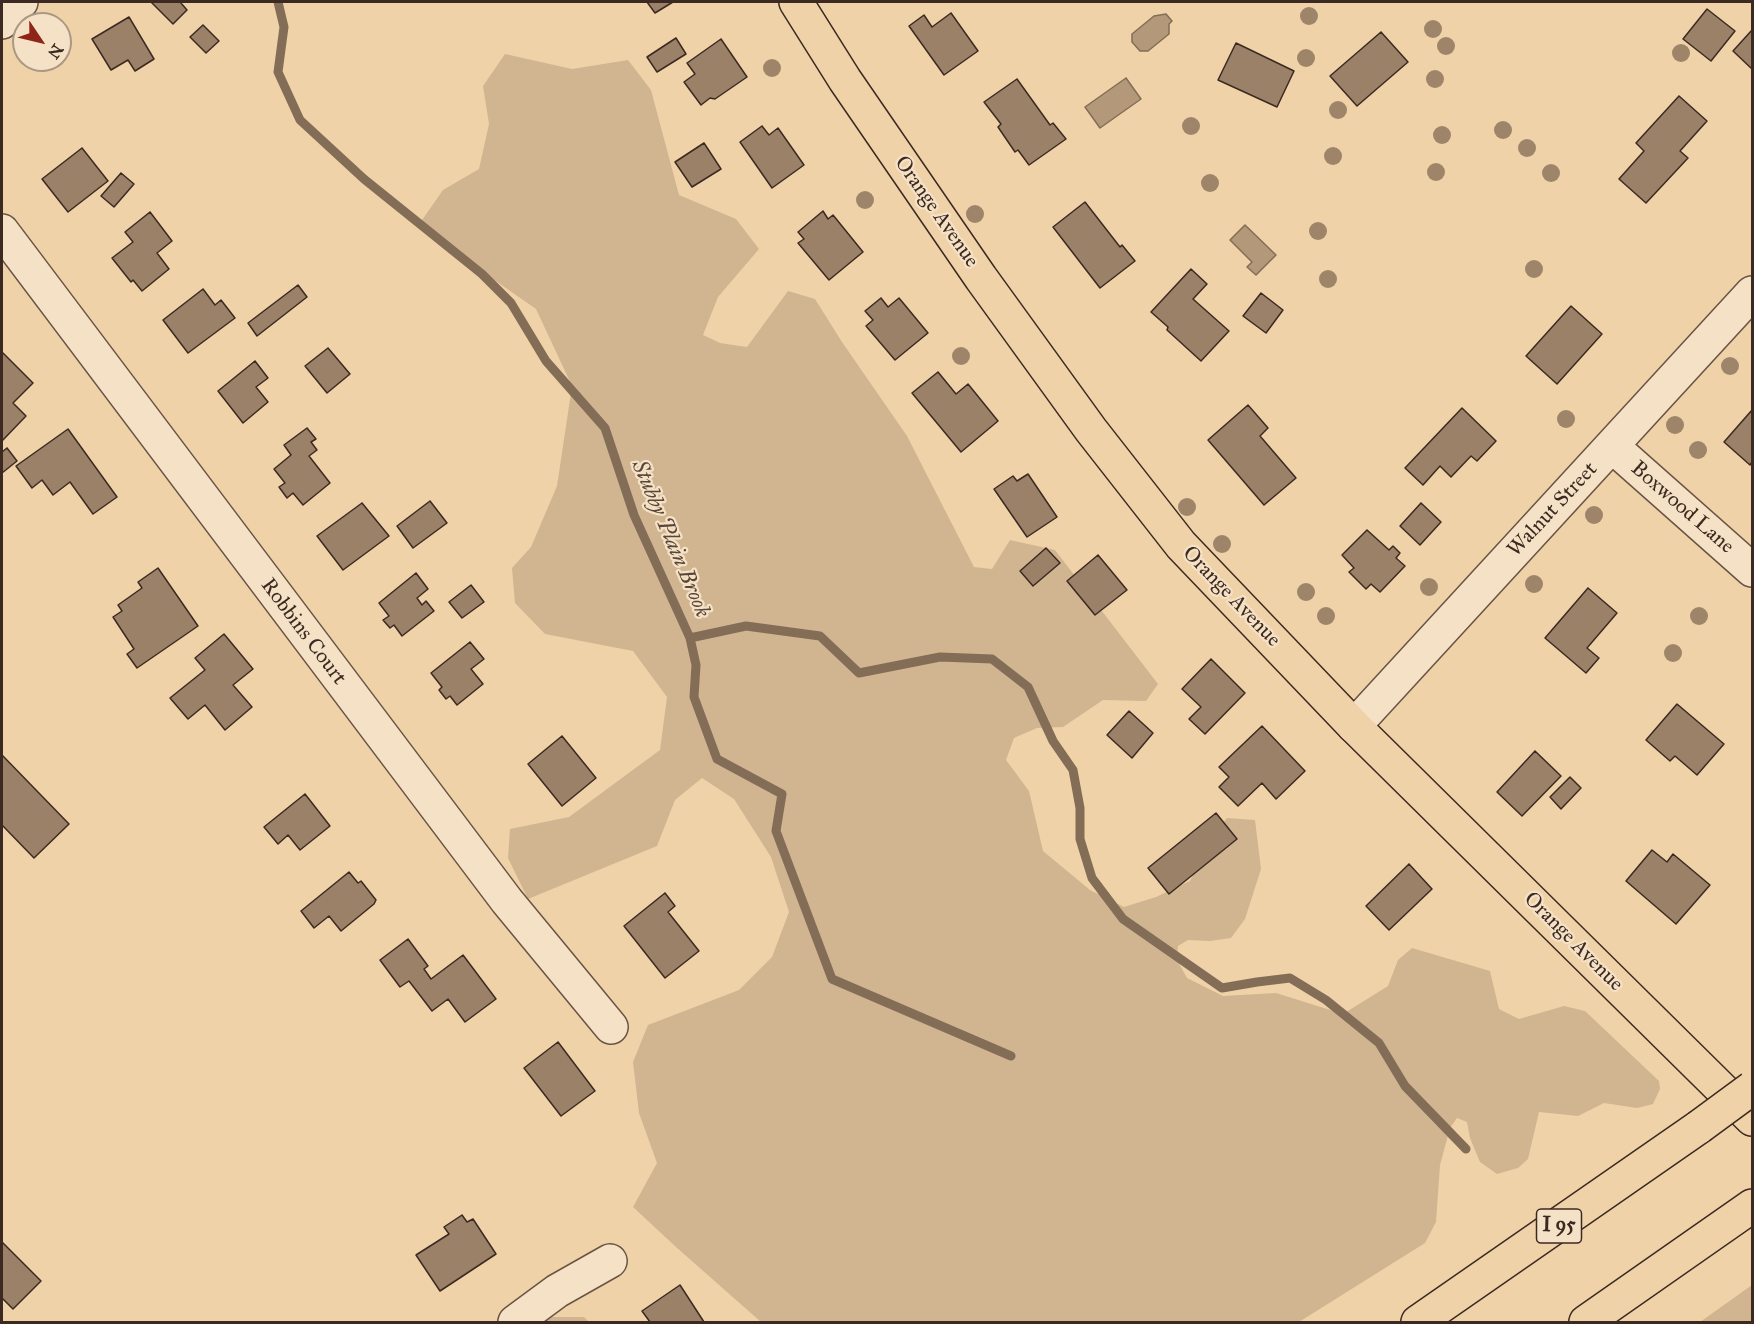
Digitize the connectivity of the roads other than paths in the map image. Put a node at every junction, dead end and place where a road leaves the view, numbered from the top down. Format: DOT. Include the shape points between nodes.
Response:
graph roads {
  1 [pos="21,2"];
  2 [pos="796,2"];
  3 [pos="2,22"];
  4 [pos="2,231"];
  5 [pos="1752,293"];
  6 [pos="1612,446"];
  7 [pos="1752,570"];
  8 [pos="1354,726"];
  9 [pos="611,1027"];
  10 [pos="1752,1088"];
  11 [pos="1752,1119"];
  12 [pos="1752,1206"];
  13 [pos="610,1261"];
  14 [pos="515,1323"];
  15 [pos="1418,1323"];
  16 [pos="1586,1323"];
  1 -- 3 [label="street"];
  2 -- 8 [label="main road, Orange Avenue" via="981,278 1091,430 1181,545"];
  4 -- 9 [label="street, Robbins Court" via="507,901"];
  5 -- 6 [label="street, Walnut Street"];
  6 -- 7 [label="street, Boxwood Lane"];
  6 -- 8 [label="street, Walnut Street"];
  8 -- 11 [label="main road, Orange Avenue"];
  10 -- 15 [label="main road, I 95, bridge"];
  12 -- 16 [label="main road"];
  13 -- 14 [label="street" via="557,1291"];
}
